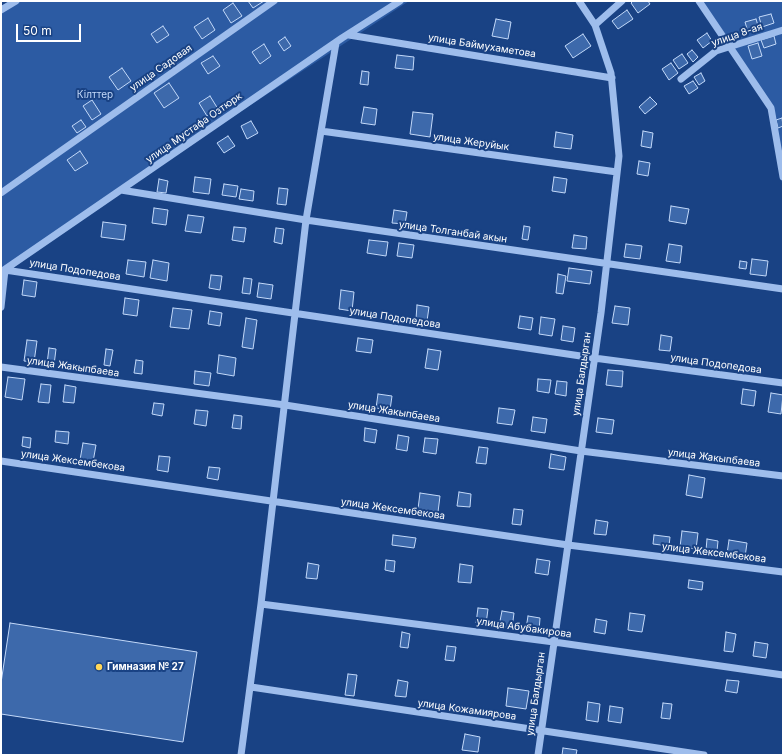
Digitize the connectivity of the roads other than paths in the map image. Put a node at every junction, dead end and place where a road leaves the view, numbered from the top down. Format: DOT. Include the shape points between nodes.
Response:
graph roads {
  1 [pos="16,1"];
  2 [pos="274,1"];
  3 [pos="400,1"];
  4 [pos="579,1"];
  5 [pos="622,1"];
  6 [pos="699,1"];
  7 [pos="1,10"];
  8 [pos="595,25"];
  9 [pos="783,30"];
  10 [pos="349,35"];
  11 [pos="336,43"];
  12 [pos="730,46"];
  13 [pos="612,78"];
  14 [pos="681,79"];
  15 [pos="321,131"];
  16 [pos="779,132"];
  17 [pos="617,172"];
  18 [pos="783,177"];
  19 [pos="122,190"];
  20 [pos="1,193"];
  21 [pos="306,220"];
  22 [pos="607,264"];
  23 [pos="3,271"];
  24 [pos="783,289"];
  25 [pos="1,307"];
  26 [pos="296,313"];
  27 [pos="594,358"];
  28 [pos="1,367"];
  29 [pos="783,383"];
  30 [pos="285,405"];
  31 [pos="581,451"];
  32 [pos="1,461"];
  33 [pos="783,476"];
  34 [pos="272,501"];
  35 [pos="568,545"];
  36 [pos="783,572"];
  37 [pos="262,604"];
  38 [pos="554,642"];
  39 [pos="783,675"];
  40 [pos="251,687"];
  41 [pos="541,731"];
  42 [pos="241,755"];
  43 [pos="538,755"];
  44 [pos="704,755"];
  1 -- 7 [label="street"];
  2 -- 20 [label="street, улица Садовая"];
  3 -- 10 [label="street, улица Мустафа Озтюрк"];
  4 -- 8 [label="street, улица Балдырган"];
  5 -- 8 [label="street"];
  6 -- 12 [label="street"];
  8 -- 13 [label="street, улица Балдырган"];
  9 -- 12 [label="street, улица 8-ая"];
  10 -- 11 [label="street, улица Мустафа Озтюрк"];
  10 -- 13 [label="street, улица Баймухаметова"];
  11 -- 15 [label="street"];
  11 -- 19 [label="street, улица Мустафа Озтюрк"];
  12 -- 14 [label="street, улица 8-ая" via="716,51"];
  12 -- 16 [label="street" via="771,108"];
  13 -- 17 [label="street, улица Балдырган" via="619,156"];
  15 -- 17 [label="street, улица Жеруйык"];
  15 -- 21 [label="street"];
  16 -- 18 [label="street"];
  17 -- 22 [label="street, улица Балдырган"];
  19 -- 21 [label="street, улица Толганбай акын"];
  19 -- 23 [label="street, улица Мустафа Озтюрк"];
  21 -- 22 [label="street, улица Толганбай акын"];
  21 -- 26 [label="street"];
  22 -- 24 [label="street, улица Толганбай акын"];
  22 -- 27 [label="street, улица Балдырган"];
  23 -- 25 [label="street"];
  23 -- 26 [label="street, улица Подопедова"];
  26 -- 27 [label="street, улица Подопедова"];
  26 -- 30 [label="street"];
  27 -- 29 [label="street, улица Подопедова"];
  27 -- 31 [label="street, улица Балдырган"];
  28 -- 30 [label="street, улица Жакыпбаева"];
  30 -- 31 [label="street, улица Жакыпбаева"];
  30 -- 34 [label="street"];
  31 -- 33 [label="street, улица Жакыпбаева"];
  31 -- 35 [label="street, улица Балдырган"];
  32 -- 34 [label="street, улица Жексембекова"];
  34 -- 35 [label="street, улица Жексембекова"];
  34 -- 37 [label="street"];
  35 -- 36 [label="street, улица Жексембекова"];
  35 -- 38 [label="street, улица Балдырган"];
  37 -- 38 [label="street, улица Абубакирова"];
  37 -- 40 [label="street"];
  38 -- 39 [label="street, улица Абубакирова"];
  38 -- 41 [label="street, улица Балдырган"];
  40 -- 41 [label="street, улица Кожамиярова"];
  40 -- 42 [label="street"];
  41 -- 43 [label="street, улица Балдырган"];
  41 -- 44 [label="street, улица Кожамиярова"];
}
